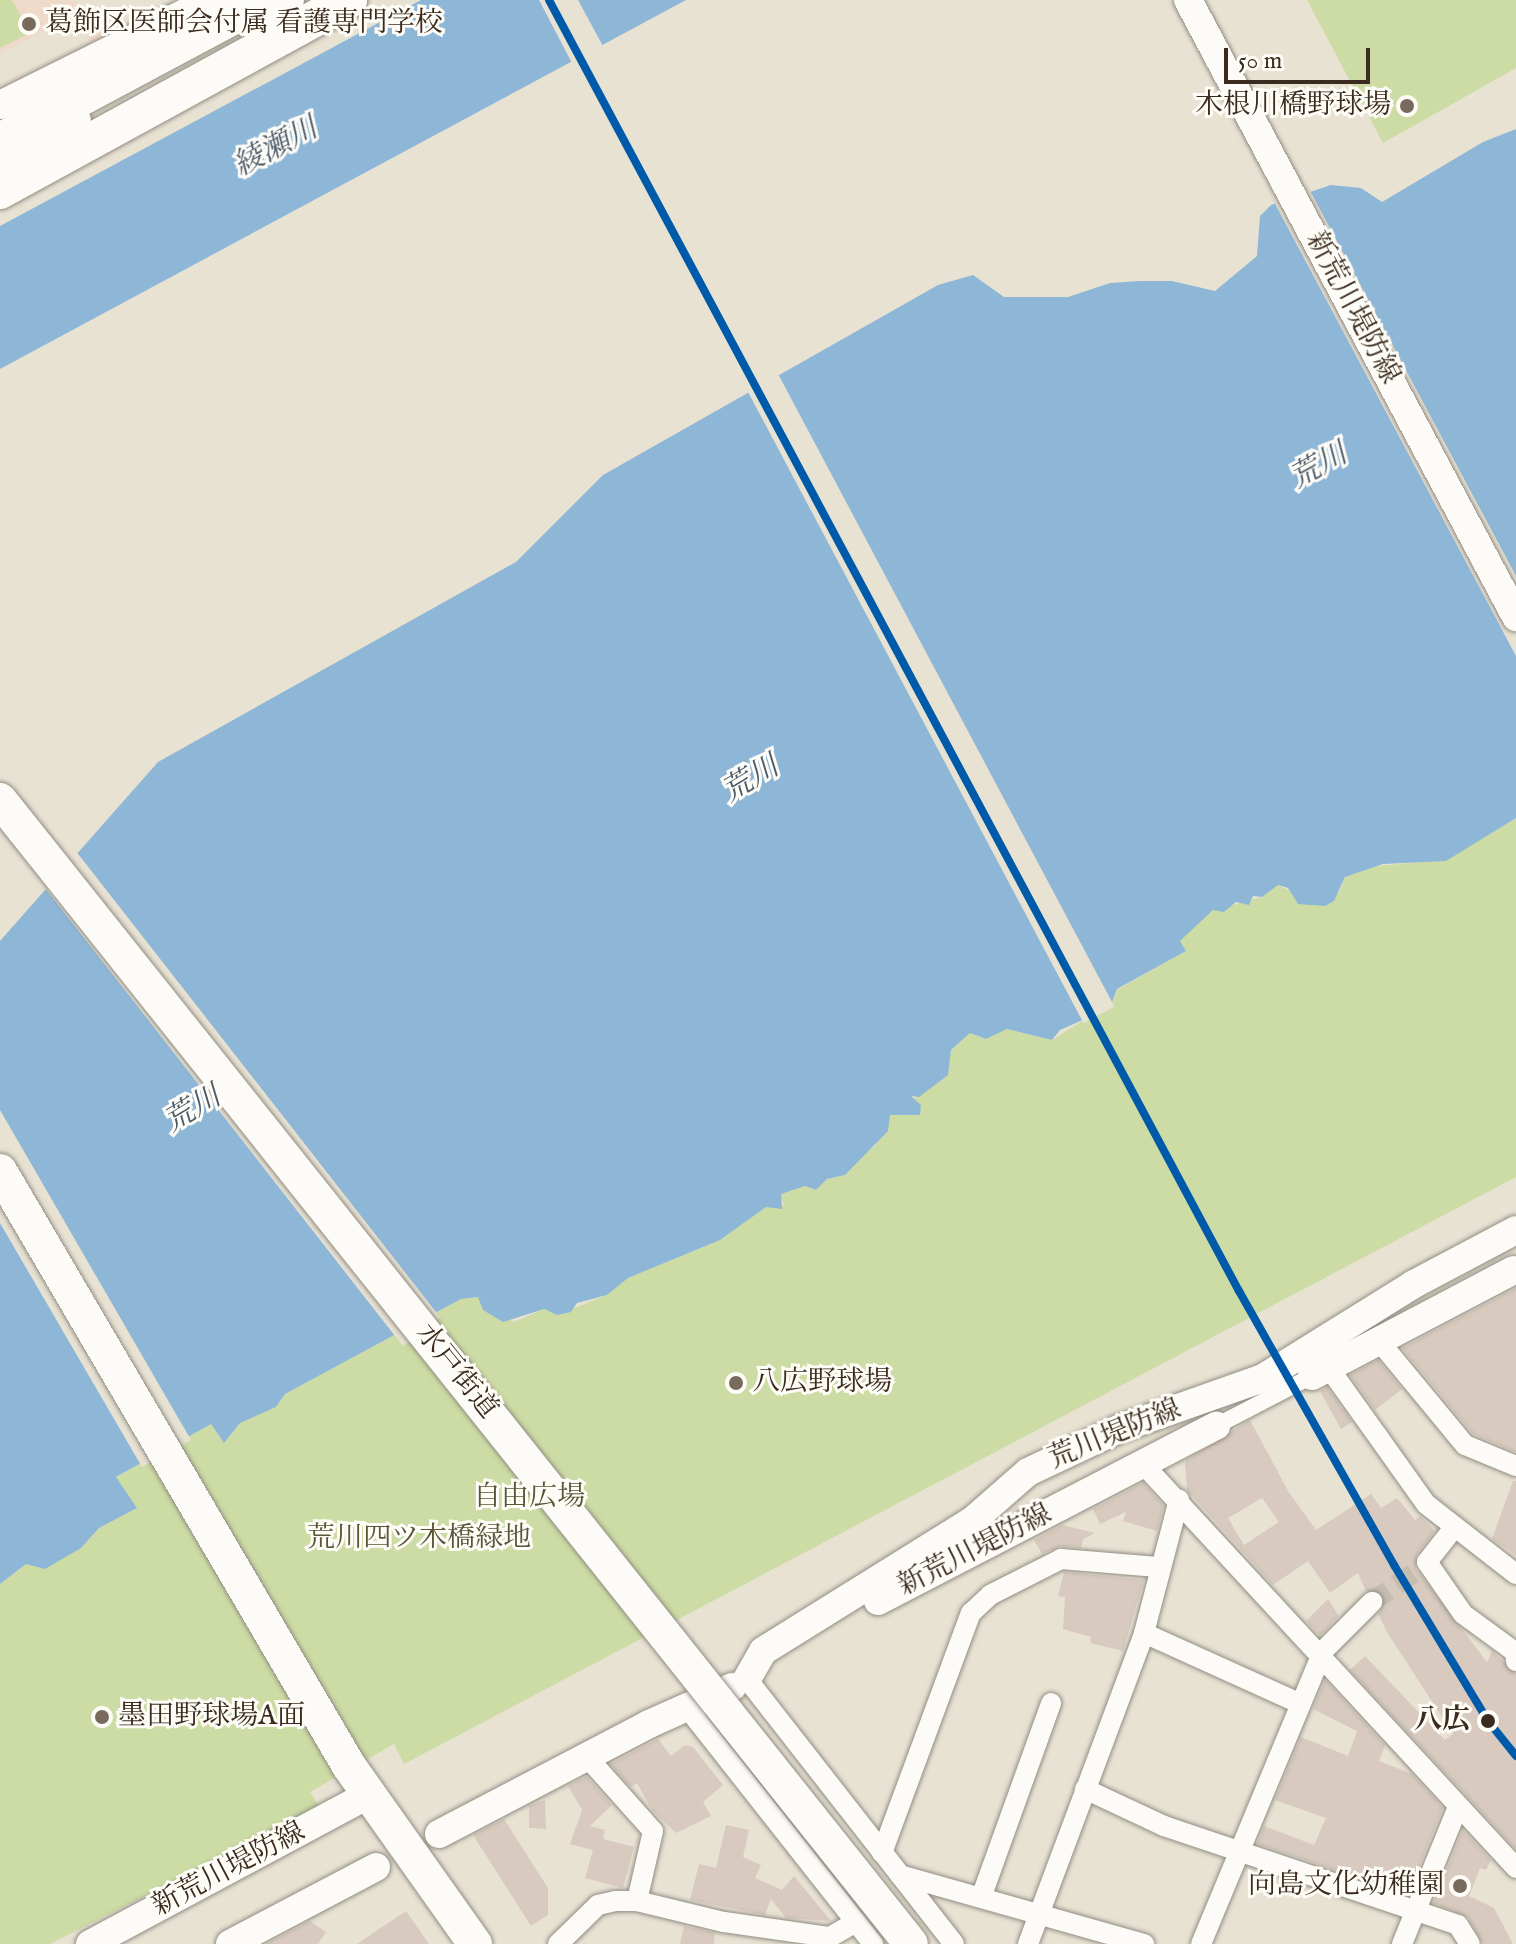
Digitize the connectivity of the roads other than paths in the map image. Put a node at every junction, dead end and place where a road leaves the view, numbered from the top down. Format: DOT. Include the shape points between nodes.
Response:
graph roads {
  1 [pos="226,0"];
  2 [pos="264,0"];
  3 [pos="290,0"];
  4 [pos="311,0"];
  5 [pos="349,0"];
  6 [pos="1188,0"];
  7 [pos="201,2"];
  8 [pos="0,105"];
  9 [pos="0,123"];
  10 [pos="0,141"];
  11 [pos="0,163"];
  12 [pos="0,171"];
  13 [pos="0,191"];
  14 [pos="1516,617"];
  15 [pos="0,800"];
  16 [pos="0,1171"];
  17 [pos="1514,1231"];
  18 [pos="1514,1270"];
  19 [pos="1379,1341"];
  20 [pos="1320,1372"];
  21 [pos="1216,1426"];
  22 [pos="1143,1464"];
  23 [pos="1516,1466"];
  24 [pos="1179,1500"];
  25 [pos="1453,1529"];
  26 [pos="1158,1567"];
  27 [pos="1516,1574"];
  28 [pos="1372,1602"];
  29 [pos="1144,1633"];
  30 [pos="1516,1651"];
  31 [pos="1320,1655"];
  32 [pos="1516,1661"];
  33 [pos="747,1679"];
  34 [pos="1051,1703"];
  35 [pos="1301,1704"];
  36 [pos="689,1710"];
  37 [pos="587,1757"];
  38 [pos="1085,1789"];
  39 [pos="368,1795"];
  40 [pos="1458,1807"];
  41 [pos="439,1834"];
  42 [pos="1239,1852"];
  43 [pos="882,1853"];
  44 [pos="376,1867"];
  45 [pos="1516,1868"];
  46 [pos="900,1875"];
  47 [pos="982,1895"];
  48 [pos="637,1901"];
  49 [pos="1417,1908"];
  50 [pos="1038,1912"];
  51 [pos="856,1922"];
  52 [pos="259,1937"];
  53 [pos="830,1940"];
  54 [pos="90,1944"];
  55 [pos="230,1944"];
  56 [pos="475,1944"];
  57 [pos="558,1944"];
  58 [pos="873,1944"];
  59 [pos="911,1944"];
  60 [pos="954,1944"];
  61 [pos="1028,1944"];
  62 [pos="1144,1944"];
  63 [pos="1201,1944"];
  64 [pos="1402,1944"];
  65 [pos="1470,1944"];
  1 -- 9 [label="highway"];
  2 -- 10 [label="highway"];
  3 -- 11 [label="main road"];
  4 -- 12 [label="highway"];
  5 -- 13 [label="highway"];
  6 -- 14 [label="main road, 新荒川堤防線"];
  7 -- 8 [label="main road"];
  15 -- 59 [label="highway, 水戸街道, bridge"];
  16 -- 39 [label="highway"];
  17 -- 33 [label="main road, 荒川堤防線" via="1414,1284 1263,1378 1119,1429 1028,1472 972,1521 763,1651"];
  18 -- 19 [label="main road, 新荒川堤防線"];
  19 -- 20 [label="main road, 新荒川堤防線"];
  19 -- 23 [label="street" via="1465,1445"];
  20 -- 21 [label="street, 新荒川堤防線"];
  20 -- 25 [label="street" via="1426,1504"];
  21 -- 22 [label="main road, 新荒川堤防線"];
  22 -- 24 [label="street"];
  22 -- 33 [label="main road, 新荒川堤防線" via="847,1617"];
  24 -- 26 [label="street"];
  24 -- 31 [label="street"];
  25 -- 27 [label="street"];
  25 -- 30 [label="street" via="1425,1565 1463,1614"];
  26 -- 29 [label="street"];
  26 -- 43 [label="street" via="1061,1559 990,1595 971,1613"];
  28 -- 31 [label="street"];
  29 -- 35 [label="street"];
  29 -- 38 [label="street"];
  30 -- 32 [label="street"];
  31 -- 35 [label="street"];
  31 -- 40 [label="street"];
  33 -- 36 [label="main road, 新荒川堤防線"];
  33 -- 43 [label="street"];
  34 -- 47 [label="street"];
  35 -- 42 [label="street"];
  36 -- 37 [label="main road, 新荒川堤防線" via="649,1724"];
  36 -- 51 [label="street"];
  37 -- 41 [label="main road, 新荒川堤防線"];
  37 -- 48 [label="street" via="653,1831"];
  38 -- 42 [label="street" via="1164,1826"];
  38 -- 50 [label="street"];
  39 -- 54 [label="main road, 新荒川堤防線"];
  39 -- 56 [label="highway"];
  40 -- 45 [label="street"];
  40 -- 49 [label="street"];
  42 -- 49 [label="street"];
  42 -- 63 [label="street"];
  43 -- 46 [label="street"];
  44 -- 52 [label="main road"];
  46 -- 47 [label="street"];
  46 -- 60 [label="street"];
  47 -- 50 [label="street"];
  48 -- 53 [label="street"];
  48 -- 57 [label="street" via="598,1905"];
  49 -- 64 [label="street"];
  49 -- 65 [label="street" via="1458,1925"];
  50 -- 61 [label="street"];
  50 -- 62 [label="street"];
  51 -- 53 [label="street"];
  51 -- 58 [label="street"];
  52 -- 55 [label="main road"];
}
